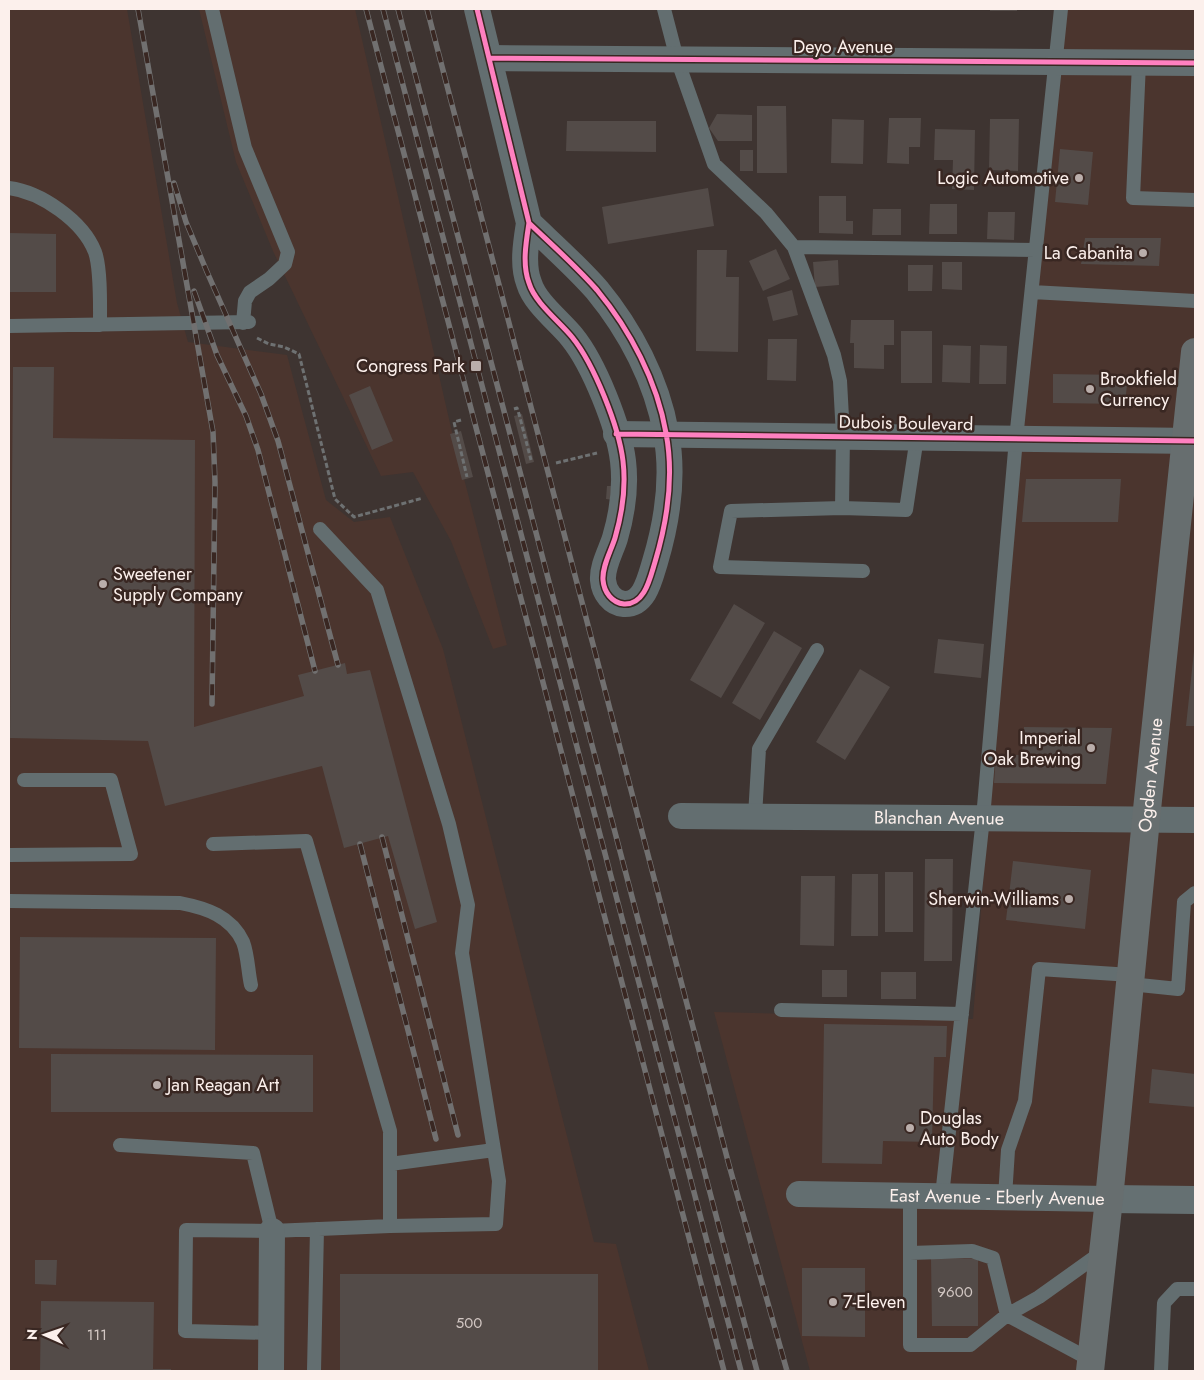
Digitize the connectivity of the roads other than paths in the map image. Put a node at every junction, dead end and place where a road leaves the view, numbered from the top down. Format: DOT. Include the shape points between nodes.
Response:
graph roads {
  1 [pos="212,9"];
  2 [pos="478,9"];
  3 [pos="664,9"];
  4 [pos="1061,9"];
  5 [pos="490,58"];
  6 [pos="677,59"];
  7 [pos="1056,62"];
  8 [pos="1139,63"];
  9 [pos="1195,63"];
  10 [pos="9,188"];
  11 [pos="1195,200"];
  12 [pos="529,223"];
  13 [pos="794,247"];
  14 [pos="1036,250"];
  15 [pos="1032,292"];
  16 [pos="1195,301"];
  17 [pos="100,325"];
  18 [pos="9,326"];
  19 [pos="1195,352"];
  20 [pos="616,434"];
  21 [pos="667,434"];
  22 [pos="844,436"];
  23 [pos="917,437"];
  24 [pos="1016,439"];
  25 [pos="1191,441"];
  26 [pos="842,508"];
  27 [pos="320,529"];
  28 [pos="863,571"];
  29 [pos="817,650"];
  30 [pos="24,780"];
  31 [pos="681,816"];
  32 [pos="755,816"];
  33 [pos="983,818"];
  34 [pos="1146,819"];
  35 [pos="1195,820"];
  36 [pos="213,844"];
  37 [pos="9,855"];
  38 [pos="1195,893"];
  39 [pos="9,901"];
  40 [pos="1130,979"];
  41 [pos="251,985"];
  42 [pos="782,1010"];
  43 [pos="962,1014"];
  44 [pos="120,1145"];
  45 [pos="494,1150"];
  46 [pos="390,1164"];
  47 [pos="799,1194"];
  48 [pos="910,1196"];
  49 [pos="942,1196"];
  50 [pos="1005,1197"];
  51 [pos="1109,1199"];
  52 [pos="1195,1200"];
  53 [pos="390,1226"];
  54 [pos="317,1229"];
  55 [pos="272,1230"];
  56 [pos="1103,1251"];
  57 [pos="910,1253"];
  58 [pos="1195,1289"];
  59 [pos="1007,1315"];
  60 [pos="271,1333"];
  61 [pos="1090,1366"];
  62 [pos="271,1371"];
  63 [pos="314,1371"];
  64 [pos="1161,1371"];
  1 -- 17 [label="lane" via="245,148 288,252 284,264 250,292 245,302 246,322"];
  2 -- 5 [label="street"];
  3 -- 6 [label="lane"];
  4 -- 7 [label="lane"];
  5 -- 6 [label="street, Deyo Avenue"];
  5 -- 12 [label="street"];
  6 -- 7 [label="street, Deyo Avenue"];
  6 -- 13 [label="lane" via="714,164 766,213"];
  7 -- 8 [label="street, Deyo Avenue"];
  7 -- 14 [label="lane"];
  8 -- 9 [label="street, Deyo Avenue"];
  8 -- 11 [label="lane" via="1133,198"];
  10 -- 17 [label="lane" via="32,194 56,208 84,232 95,253"];
  12 -- 20 [label="street" via="525,272 529,286 584,354"];
  12 -- 21 [label="street" via="596,289 628,333 645,368"];
  13 -- 14 [label="lane"];
  13 -- 22 [label="lane" via="834,355 840,381"];
  14 -- 15 [label="lane"];
  15 -- 16 [label="lane"];
  15 -- 24 [label="lane"];
  17 -- 18 [label="lane"];
  19 -- 25 [label="main road, Ogden Avenue"];
  20 -- 21 [label="street, Dubois Boulevard"];
  20 -- 21 [label="street" via="624,484 615,537 603,579 606,591 613,600 622,604 633,603 642,596 660,544 668,495"];
  21 -- 22 [label="street, Dubois Boulevard"];
  22 -- 23 [label="street, Dubois Boulevard"];
  22 -- 26 [label="lane"];
  23 -- 24 [label="street, Dubois Boulevard"];
  23 -- 26 [label="lane" via="906,510"];
  24 -- 25 [label="street, Dubois Boulevard"];
  24 -- 33 [label="lane"];
  25 -- 34 [label="main road, Ogden Avenue"];
  26 -- 28 [label="lane" via="731,511 720,567"];
  27 -- 45 [label="lane" via="377,590 449,824 468,905 462,954"];
  29 -- 32 [label="lane" via="759,749"];
  30 -- 37 [label="lane" via="111,780 132,854"];
  31 -- 32 [label="street, Blanchan Avenue"];
  32 -- 33 [label="street, Blanchan Avenue"];
  33 -- 34 [label="street, Blanchan Avenue"];
  33 -- 43 [label="lane"];
  34 -- 35 [label="street, Blanchan Avenue"];
  34 -- 40 [label="main road, Ogden Avenue"];
  36 -- 46 [label="lane" via="306,841 390,1131"];
  38 -- 40 [label="lane" via="1184,902 1178,989"];
  39 -- 41 [label="lane" via="180,903 197,906 218,914 233,927 243,943"];
  40 -- 50 [label="lane" via="1039,969 1026,1101 1008,1150"];
  40 -- 51 [label="main road, Ogden Avenue"];
  42 -- 43 [label="lane"];
  43 -- 49 [label="lane"];
  44 -- 55 [label="lane" via="253,1152"];
  45 -- 46 [label="lane"];
  45 -- 53 [label="lane" via="499,1181 496,1224"];
  46 -- 53 [label="lane"];
  47 -- 48 [label="street, East Avenue - Eberly Avenue"];
  48 -- 49 [label="street, East Avenue - Eberly Avenue"];
  48 -- 57 [label="lane"];
  49 -- 50 [label="street, East Avenue - Eberly Avenue"];
  50 -- 51 [label="street, East Avenue - Eberly Avenue"];
  51 -- 52 [label="main road, East Avenue - Eberly Avenue"];
  51 -- 56 [label="main road, Ogden Avenue"];
  53 -- 54 [label="lane"];
  54 -- 55 [label="lane"];
  54 -- 63 [label="lane"];
  55 -- 60 [label="street"];
  55 -- 60 [label="lane" via="186,1230 185,1331"];
  56 -- 59 [label="lane"];
  56 -- 61 [label="main road, Ogden Avenue"];
  57 -- 59 [label="lane" via="972,1251 993,1258"];
  57 -- 59 [label="lane" via="910,1345 970,1345"];
  58 -- 64 [label="lane" via="1177,1289 1164,1303"];
  59 -- 61 [label="lane"];
  60 -- 62 [label="street"];
}
